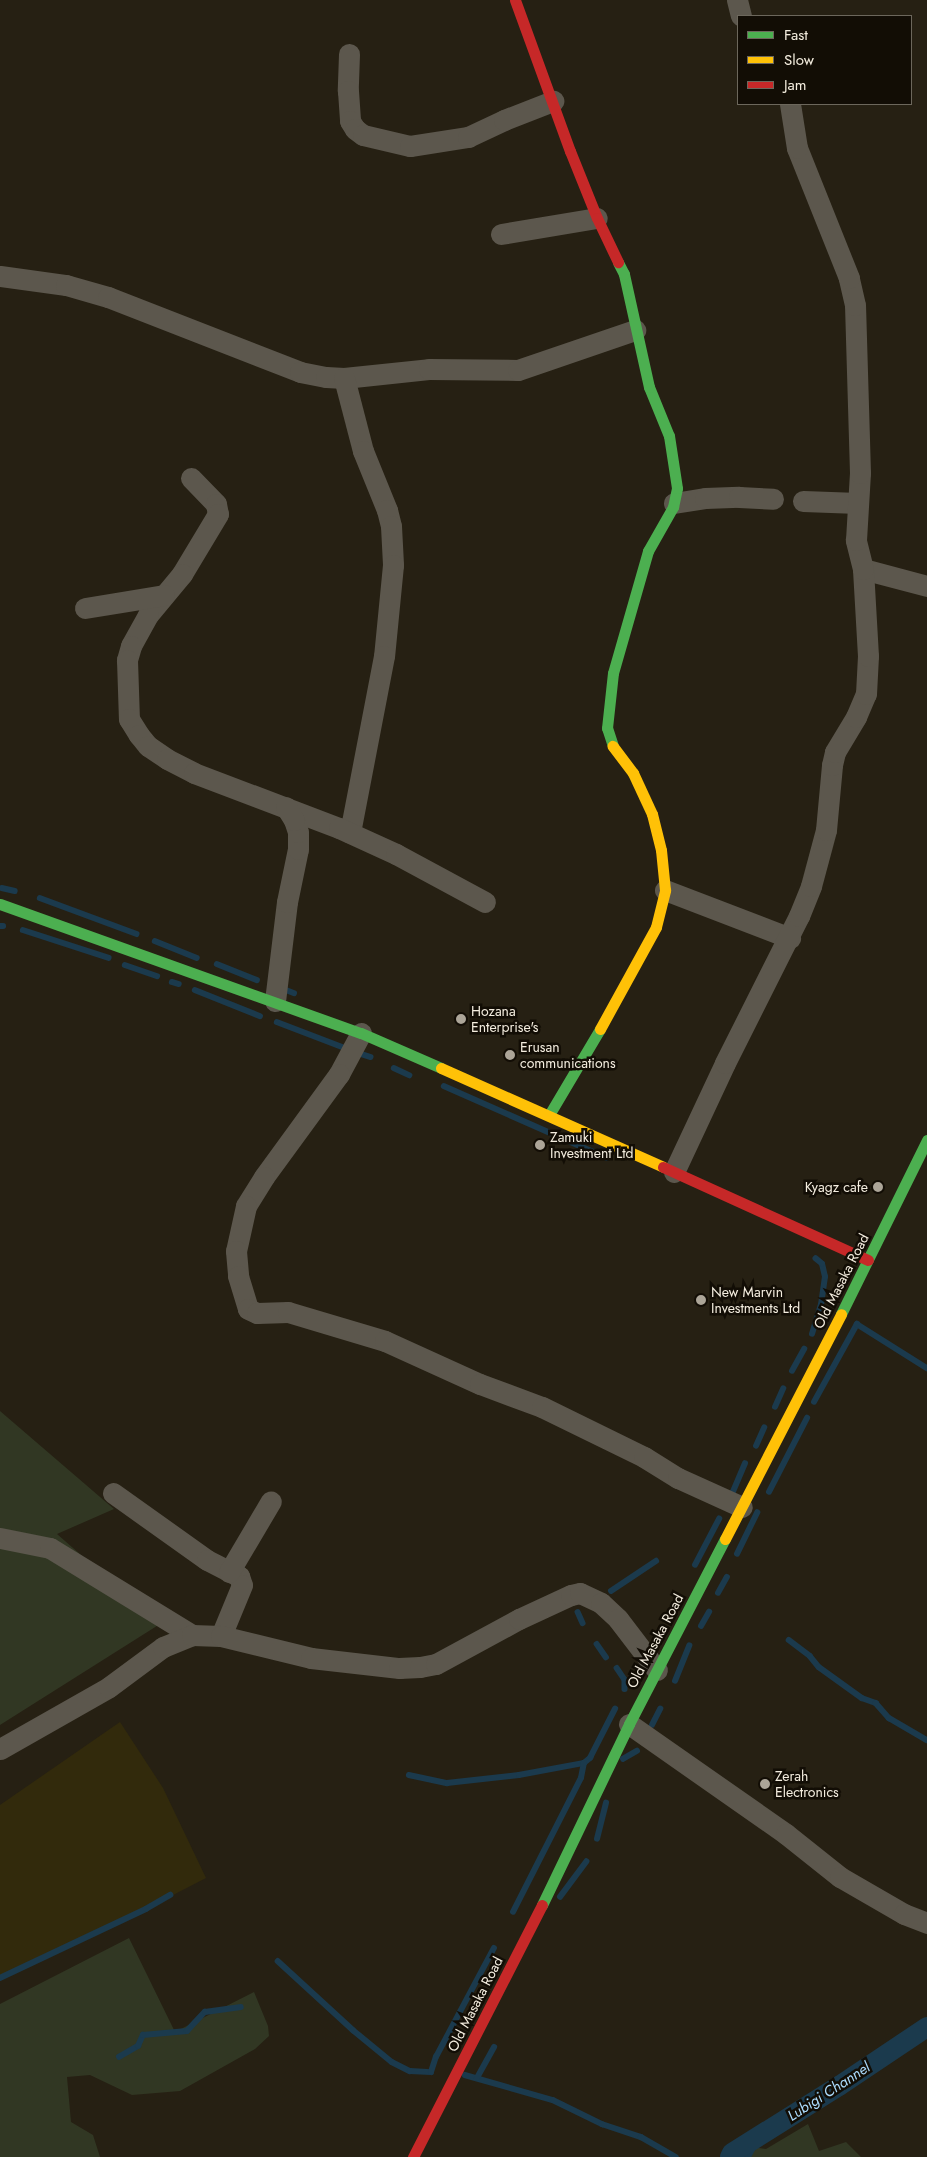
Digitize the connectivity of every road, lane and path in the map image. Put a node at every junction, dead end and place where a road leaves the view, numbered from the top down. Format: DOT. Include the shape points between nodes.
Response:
graph roads {
  1 [pos="515,0"];
  2 [pos="737,0"];
  3 [pos="741,15"];
  4 [pos="349,54"];
  5 [pos="553,101"];
  6 [pos="790,105"];
  7 [pos="597,218"];
  8 [pos="501,234"];
  9 [pos="0,276"];
  10 [pos="635,330"];
  11 [pos="344,378"];
  12 [pos="191,478"];
  13 [pos="773,500"];
  14 [pos="803,501"];
  15 [pos="674,503"];
  16 [pos="858,503"];
  17 [pos="863,569"];
  18 [pos="927,586"];
  19 [pos="164,595"];
  20 [pos="85,608"];
  21 [pos="286,808"];
  22 [pos="350,833"];
  23 [pos="665,890"];
  24 [pos="485,902"];
  25 [pos="0,904"];
  26 [pos="790,938"];
  27 [pos="275,1001"];
  28 [pos="361,1033"];
  29 [pos="549,1115"];
  30 [pos="927,1140"];
  31 [pos="674,1172"];
  32 [pos="868,1260"];
  33 [pos="113,1493"];
  34 [pos="271,1501"];
  35 [pos="742,1507"];
  36 [pos="0,1538"];
  37 [pos="229,1572"];
  38 [pos="192,1635"];
  39 [pos="221,1636"];
  40 [pos="657,1670"];
  41 [pos="629,1724"];
  42 [pos="0,1749"];
  43 [pos="927,1923"];
  44 [pos="413,2157"];
  1 -- 5 [label="main road"];
  2 -- 3 [label="street"];
  4 -- 5 [label="street" via="350,121 363,135 382,140 410,146 468,138"];
  5 -- 7 [label="main road"];
  6 -- 16 [label="street" via="798,148 849,278 855,305 859,360"];
  7 -- 8 [label="street"];
  7 -- 10 [label="main road" via="624,274"];
  9 -- 11 [label="street" via="66,285 108,297 300,372"];
  10 -- 11 [label="street" via="518,370 429,369"];
  10 -- 15 [label="main road" via="649,387 669,436 677,488"];
  11 -- 22 [label="street" via="363,451 392,526 393,565 384,656"];
  12 -- 19 [label="street" via="216,504 218,514 182,574"];
  13 -- 15 [label="street" via="739,496"];
  14 -- 16 [label="street"];
  15 -- 23 [label="main road" via="648,551 613,673 606,728 652,814 661,850"];
  16 -- 17 [label="street" via="856,540"];
  17 -- 18 [label="street"];
  17 -- 26 [label="street" via="868,656 866,694 835,752 826,830 811,886"];
  19 -- 20 [label="street"];
  19 -- 21 [label="street" via="148,615 127,660 129,720 148,746 167,760"];
  21 -- 22 [label="street"];
  21 -- 27 [label="street" via="298,832 298,849 287,902"];
  22 -- 24 [label="street"];
  23 -- 26 [label="street"];
  23 -- 29 [label="main road" via="656,927"];
  25 -- 27 [label="main road"];
  26 -- 31 [label="street" via="724,1063"];
  27 -- 28 [label="main road"];
  28 -- 29 [label="main road"];
  28 -- 35 [label="street" via="339,1074 246,1206 236,1250 238,1276 248,1309 257,1313 288,1312 385,1342 542,1407 644,1457 686,1482"];
  29 -- 31 [label="main road"];
  30 -- 32 [label="main road, Old Masaka Road"];
  31 -- 32 [label="main road"];
  32 -- 35 [label="main road, Old Masaka Road"];
  33 -- 37 [label="street"];
  34 -- 37 [label="street"];
  35 -- 40 [label="main road, Old Masaka Road"];
  36 -- 38 [label="street" via="50,1548"];
  37 -- 39 [label="street" via="238,1576 242,1585"];
  38 -- 39 [label="street"];
  38 -- 42 [label="street" via="162,1647 109,1687"];
  39 -- 40 [label="street" via="311,1658 399,1668 420,1667 436,1664 519,1619 580,1594 601,1603 618,1619"];
  40 -- 41 [label="main road, Old Masaka Road"];
  41 -- 43 [label="street" via="786,1834 840,1877 904,1914"];
  41 -- 44 [label="main road, Old Masaka Road" via="574,1842"];
}
